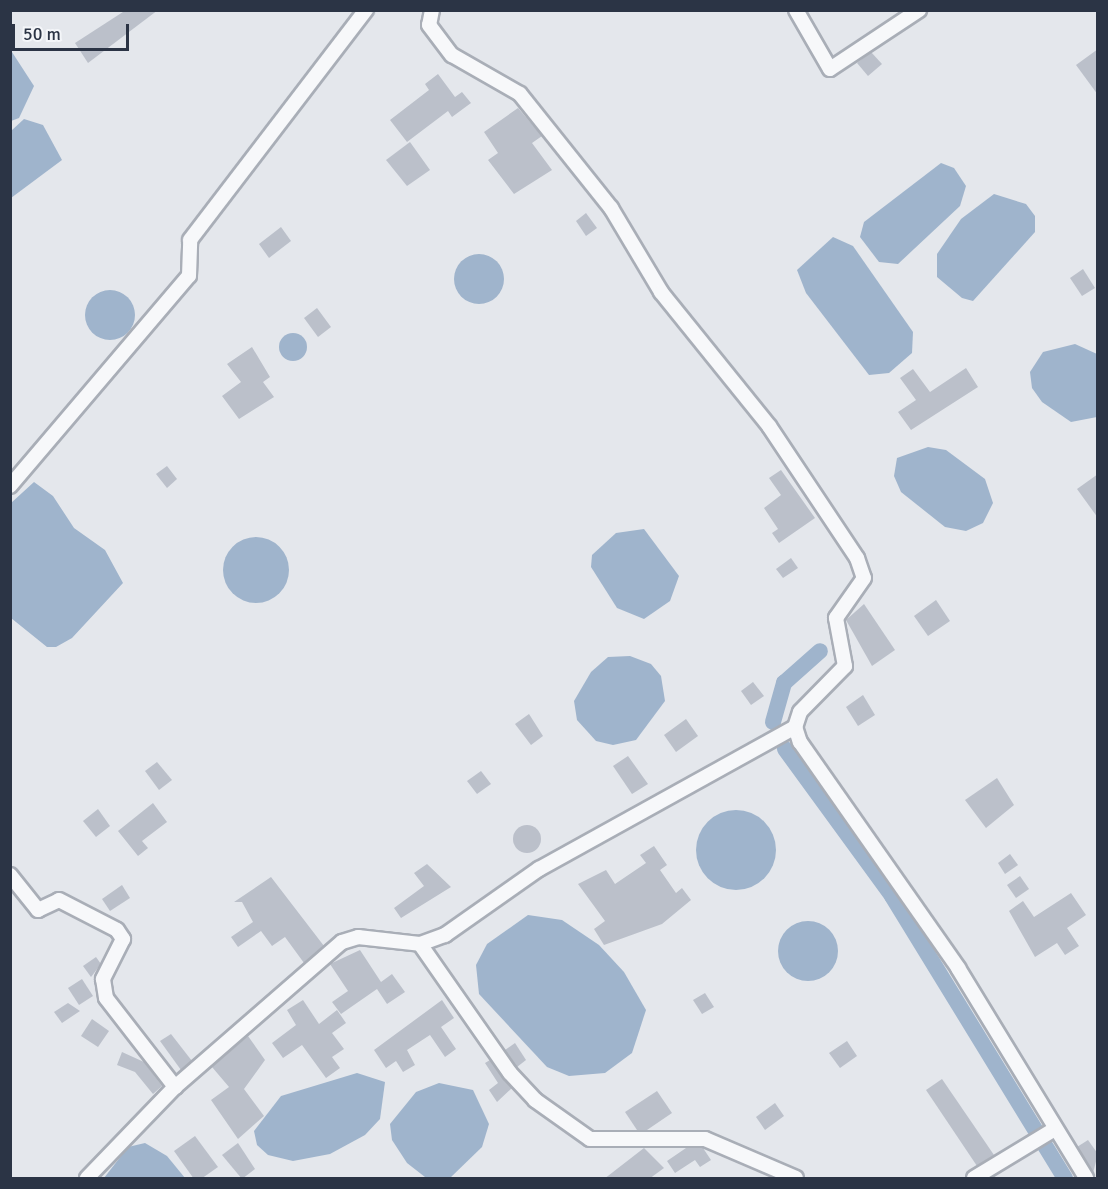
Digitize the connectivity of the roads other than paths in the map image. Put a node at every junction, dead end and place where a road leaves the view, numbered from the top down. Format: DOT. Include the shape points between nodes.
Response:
graph roads {
  1 [pos="366,10"];
  2 [pos="432,10"];
  3 [pos="796,10"];
  4 [pos="919,10"];
  5 [pos="10,486"];
  6 [pos="795,727"];
  7 [pos="10,875"];
  8 [pos="420,944"];
  9 [pos="175,1088"];
  10 [pos="1055,1129"];
  11 [pos="87,1179"];
  12 [pos="796,1179"];
  13 [pos="974,1179"];
  14 [pos="1086,1179"];
  1 -- 5 [label="street" via="190,240 189,276"];
  2 -- 6 [label="street" via="429,25 452,55 520,94 611,208 661,292 769,426 857,558 864,578 836,618 845,666 800,711"];
  3 -- 4 [label="street" via="830,69"];
  6 -- 8 [label="street" via="610,827 539,869 445,935"];
  6 -- 10 [label="street" via="810,759 958,968"];
  7 -- 9 [label="street" via="38,910 59,900 117,930 123,939 103,979 106,998"];
  8 -- 9 [label="street" via="358,938 342,942"];
  8 -- 12 [label="street" via="510,1073 535,1100 590,1139 705,1139"];
  9 -- 11 [label="street"];
  10 -- 13 [label="street"];
  10 -- 14 [label="street"];
}
